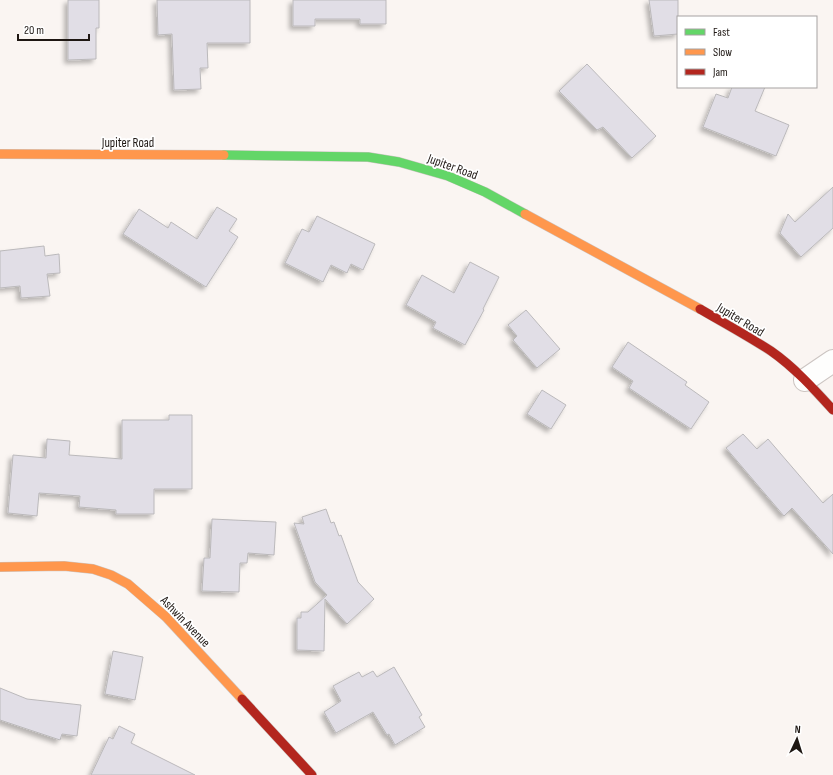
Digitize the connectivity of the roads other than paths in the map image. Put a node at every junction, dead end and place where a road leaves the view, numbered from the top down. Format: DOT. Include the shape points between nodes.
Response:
graph roads {
  1 [pos="0,154"];
  2 [pos="833,361"];
  3 [pos="805,380"];
  4 [pos="833,410"];
  5 [pos="0,567"];
  6 [pos="312,775"];
  1 -- 3 [label="street, Jupiter Road" via="368,157 423,168 485,192 650,281 772,352"];
  2 -- 3 [label="street"];
  3 -- 4 [label="street, Jupiter Road"];
  5 -- 6 [label="street, Ashwin Avenue" via="64,566 93,569 128,584 166,617"];
}
